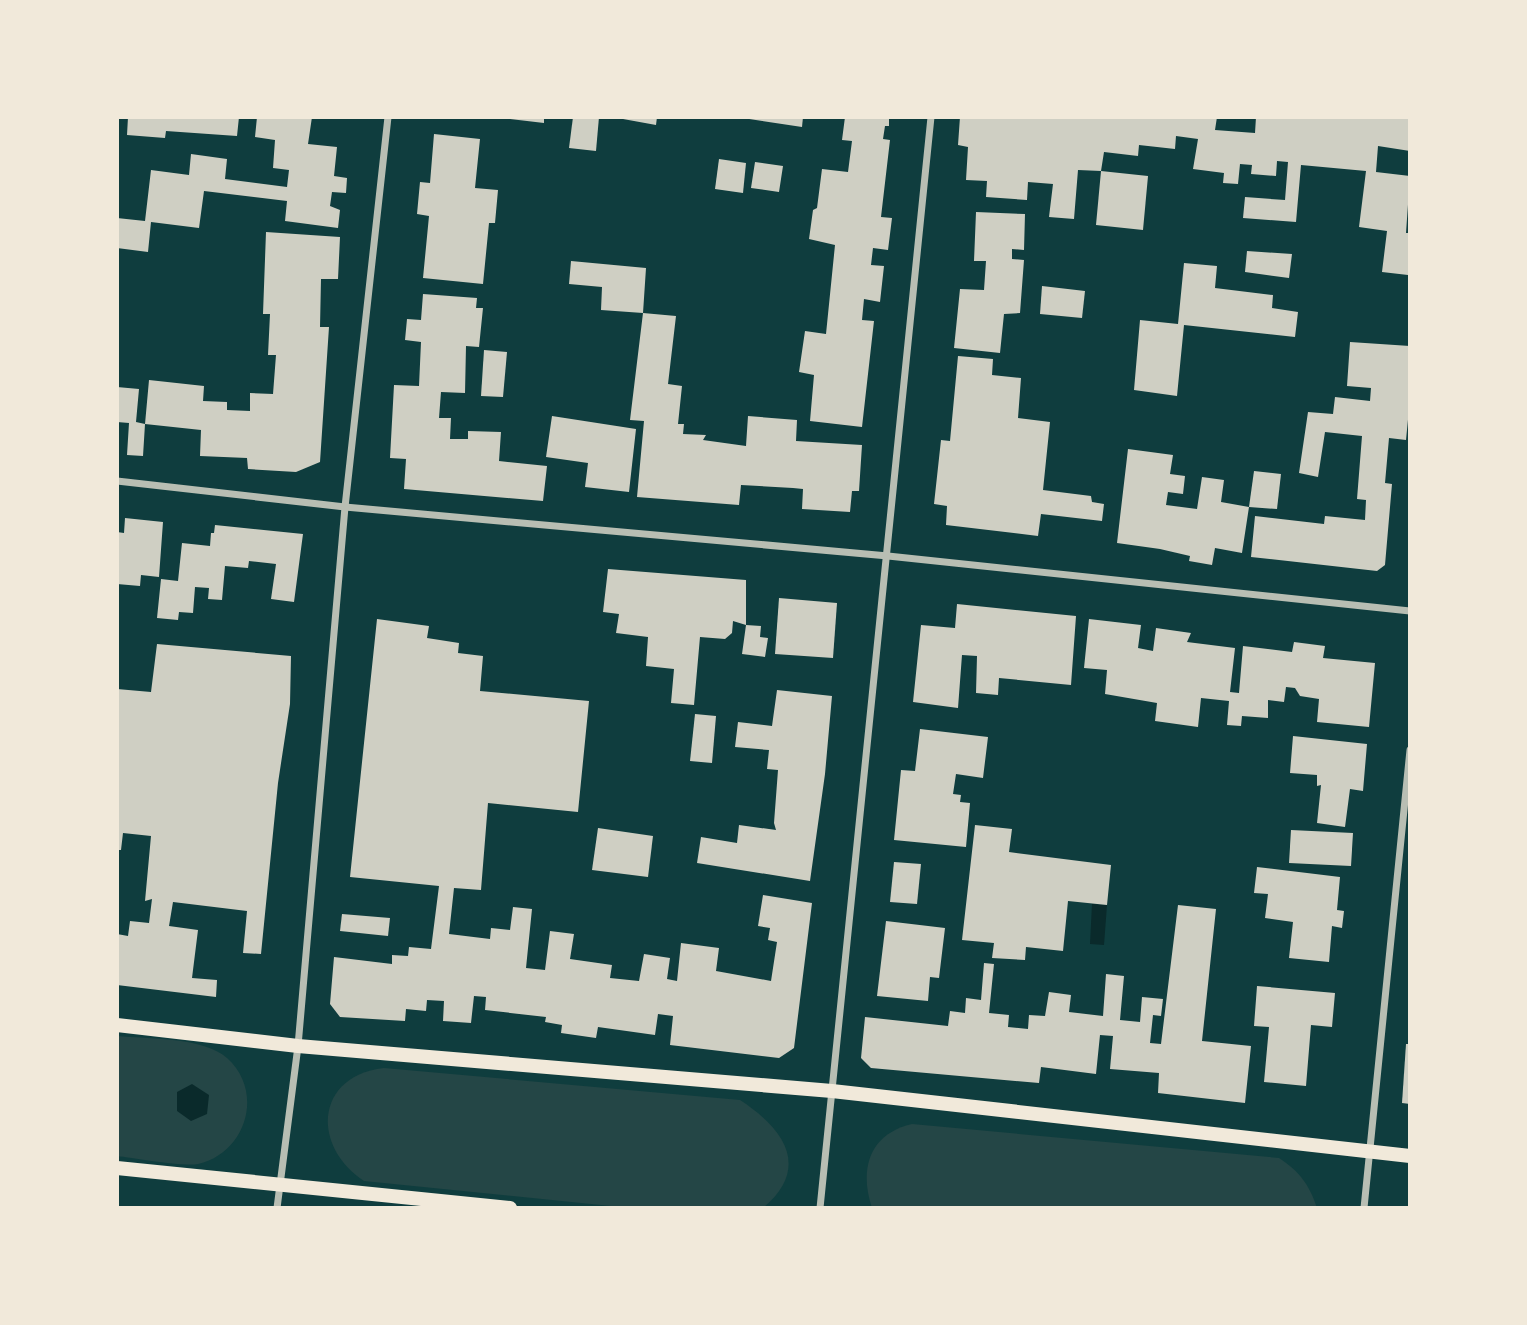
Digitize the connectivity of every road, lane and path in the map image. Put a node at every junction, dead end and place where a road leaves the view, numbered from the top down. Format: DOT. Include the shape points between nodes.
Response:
graph roads {
  1 [pos="388,117"];
  2 [pos="931,117"];
  3 [pos="117,481"];
  4 [pos="345,507"];
  5 [pos="888,556"];
  6 [pos="1410,611"];
  7 [pos="1410,750"];
  8 [pos="117,1025"];
  9 [pos="298,1046"];
  10 [pos="832,1091"];
  11 [pos="1370,1152"];
  12 [pos="1410,1156"];
  13 [pos="117,1168"];
  14 [pos="279,1185"];
  15 [pos="277,1208"];
  16 [pos="510,1208"];
  17 [pos="820,1208"];
  18 [pos="1364,1208"];
  1 -- 4 [label="street"];
  2 -- 5 [label="street"];
  3 -- 4 [label="street"];
  4 -- 5 [label="street"];
  4 -- 9 [label="street"];
  5 -- 6 [label="street"];
  5 -- 10 [label="street"];
  7 -- 11 [label="street"];
  8 -- 9 [label="main road"];
  9 -- 10 [label="main road"];
  9 -- 14 [label="street"];
  10 -- 11 [label="main road"];
  10 -- 17 [label="street"];
  11 -- 12 [label="main road"];
  11 -- 18 [label="street"];
  13 -- 14 [label="main road"];
  14 -- 15 [label="street"];
  14 -- 16 [label="main road"];
}
